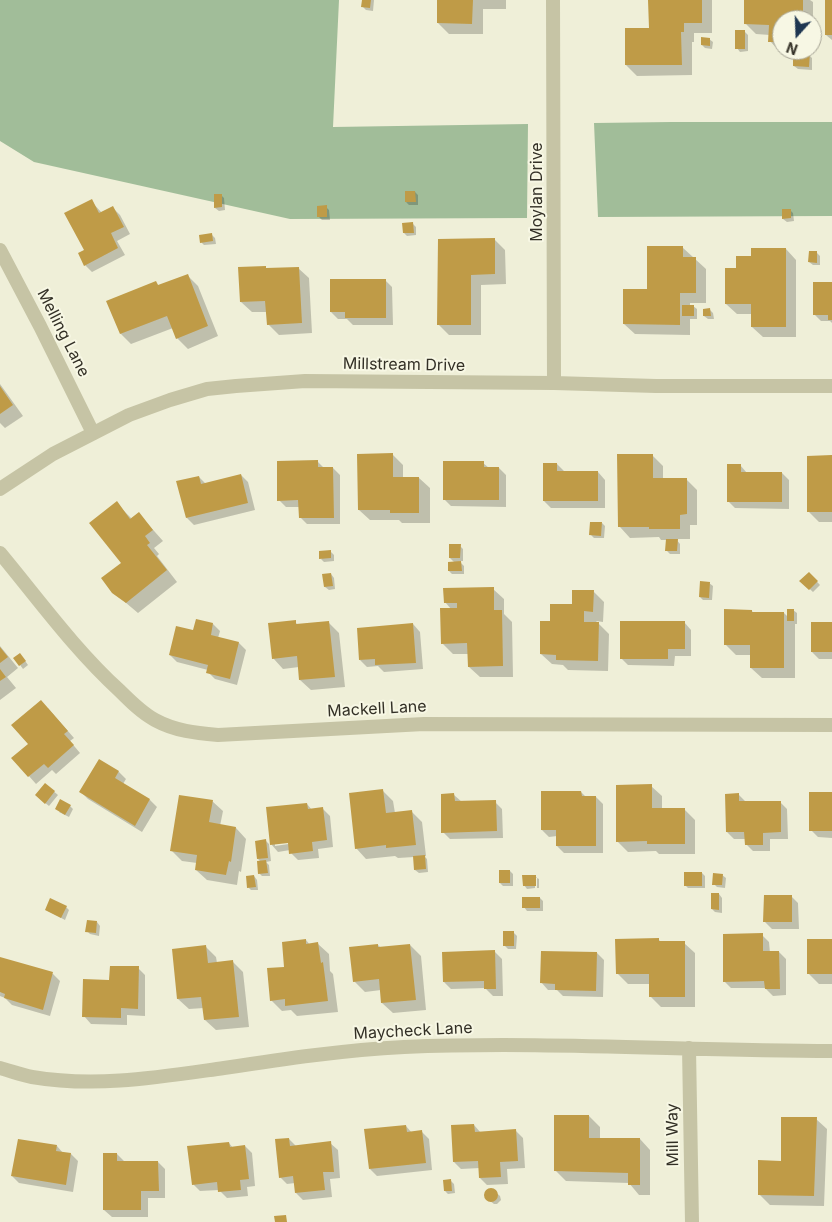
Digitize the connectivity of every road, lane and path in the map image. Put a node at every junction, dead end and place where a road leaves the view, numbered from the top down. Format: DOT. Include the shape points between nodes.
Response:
graph roads {
  1 [pos="553,0"];
  2 [pos="0,250"];
  3 [pos="554,383"];
  4 [pos="832,386"];
  5 [pos="93,433"];
  6 [pos="0,489"];
  7 [pos="0,552"];
  8 [pos="832,725"];
  9 [pos="689,1048"];
  10 [pos="832,1051"];
  11 [pos="0,1068"];
  12 [pos="692,1222"];
  1 -- 3 [label="street, Moylan Drive"];
  2 -- 5 [label="street, Melling Lane"];
  3 -- 4 [label="street, Millstream Drive"];
  3 -- 5 [label="street, Millstream Drive" via="305,381 236,386 170,400"];
  5 -- 6 [label="street, Millstream Drive" via="52,454"];
  7 -- 8 [label="street, Mackell Lane" via="72,640 140,711 156,721 191,733 218,735 424,724"];
  9 -- 10 [label="street, Maycheck Lane"];
  9 -- 11 [label="street, Maycheck Lane" via="402,1047 91,1083 30,1077"];
  9 -- 12 [label="street, Mill Way"];
}
